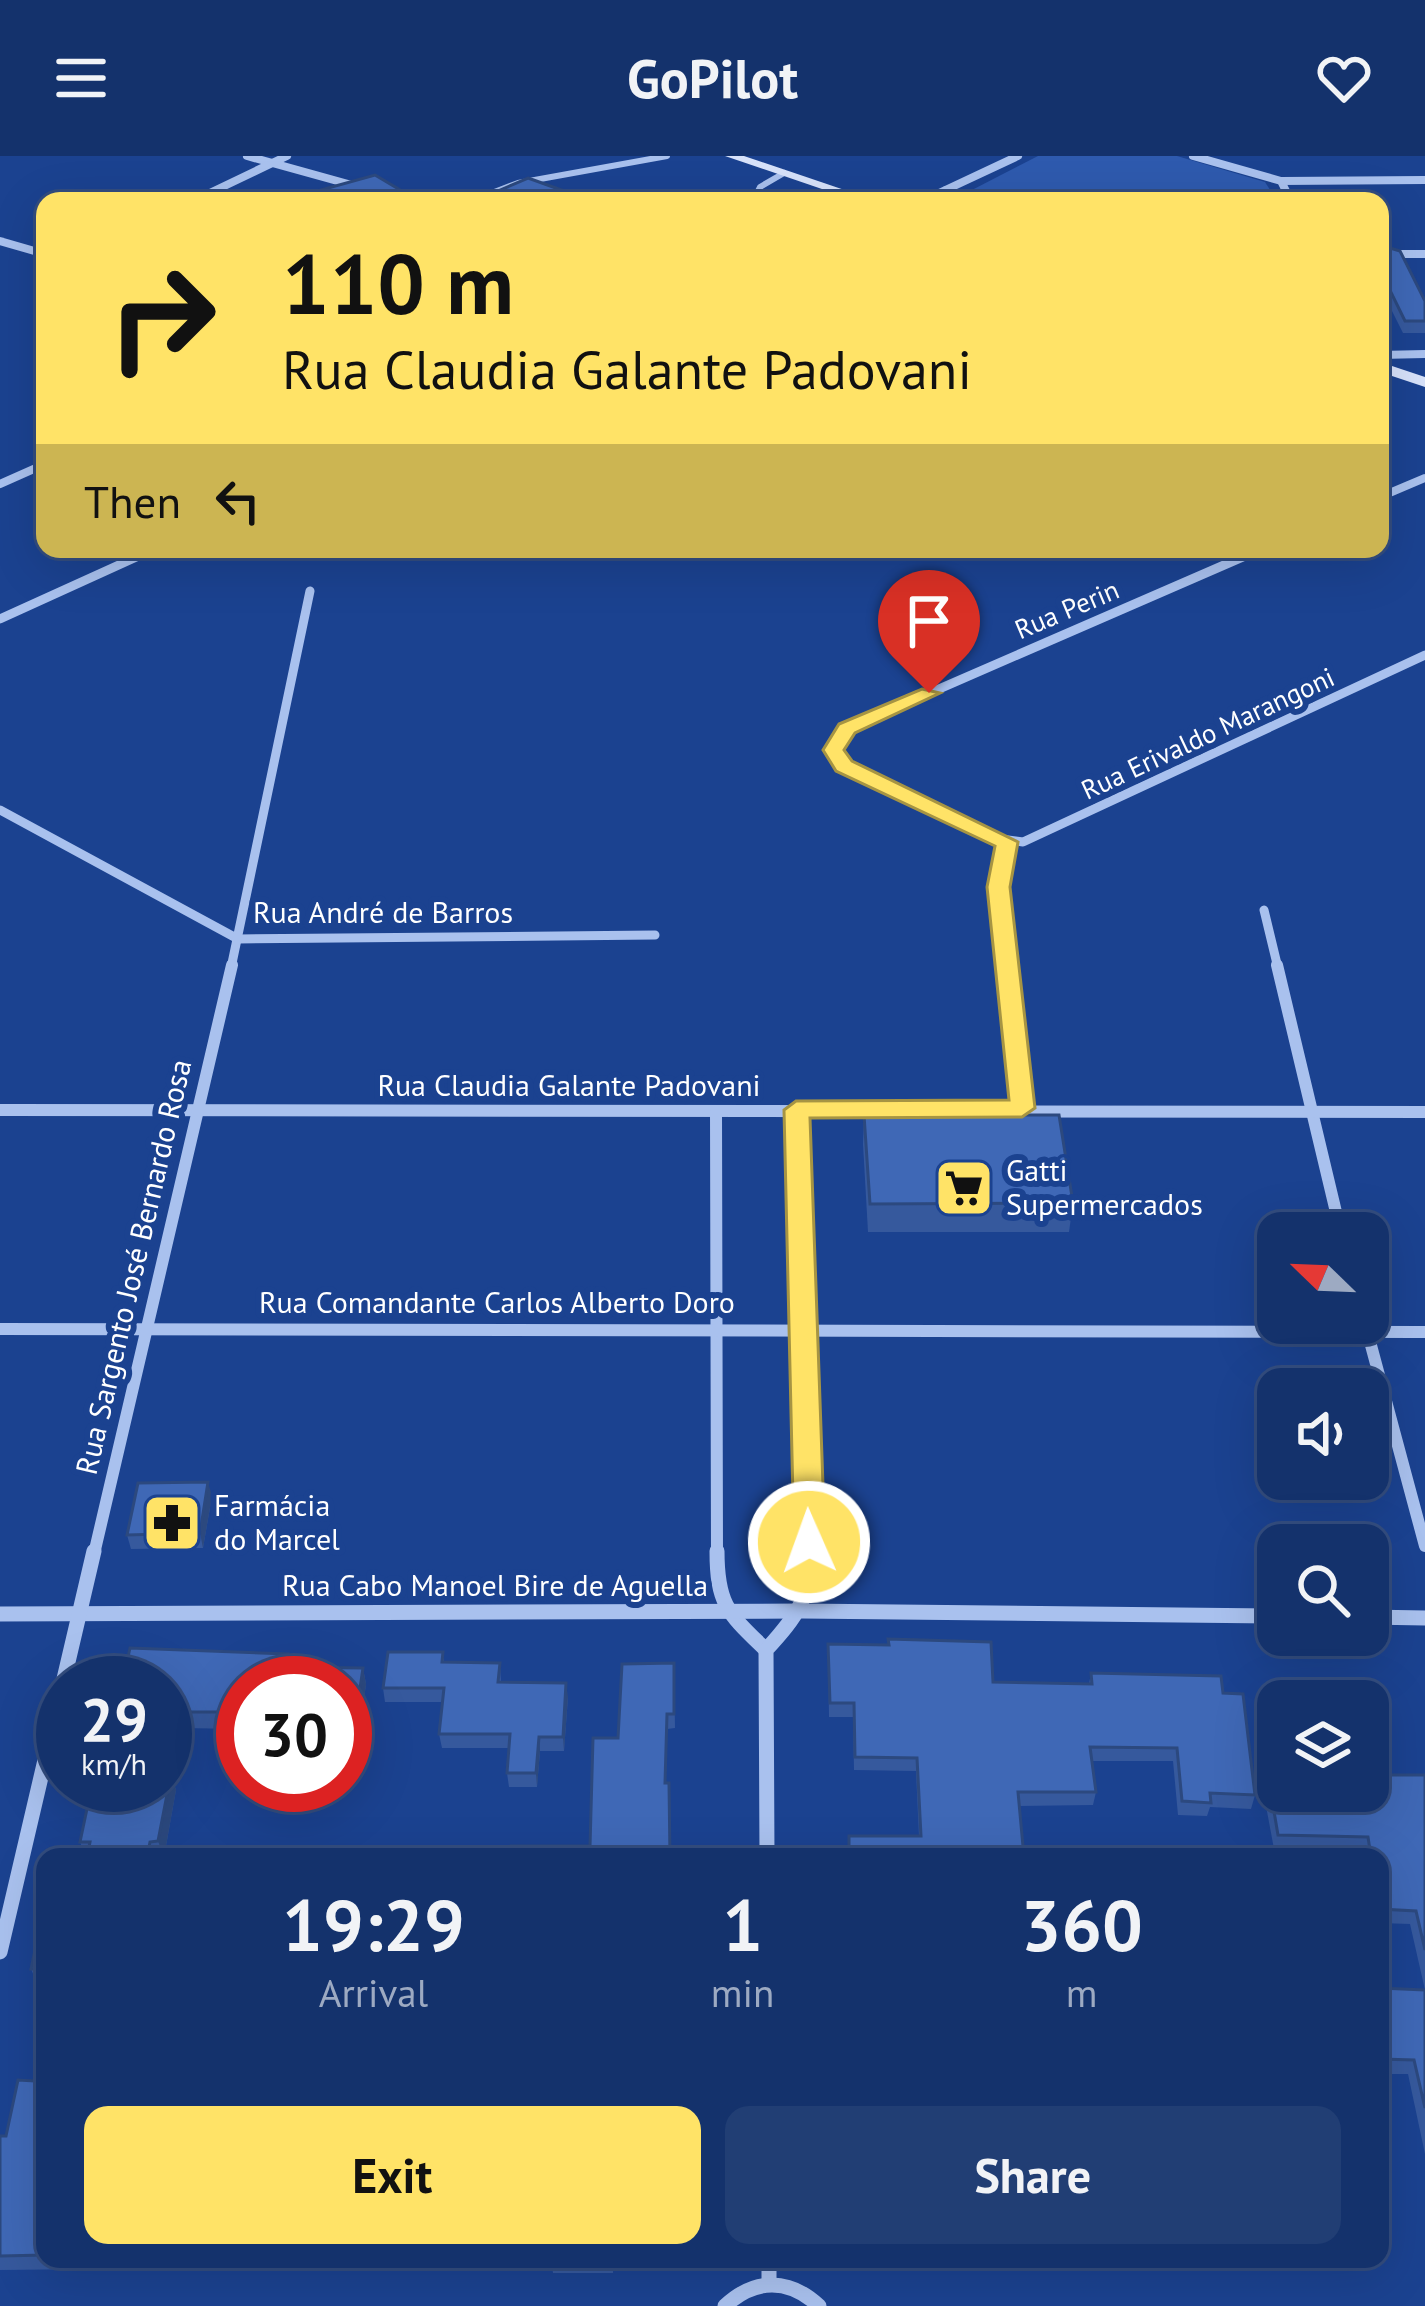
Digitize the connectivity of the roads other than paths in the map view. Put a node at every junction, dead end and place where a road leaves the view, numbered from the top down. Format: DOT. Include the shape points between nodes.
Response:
graph roads {
  1 [pos="248,156"];
  2 [pos="287,156"];
  3 [pos="668,156"];
  4 [pos="1018,156"];
  5 [pos="742,157"];
  6 [pos="1198,157"];
  7 [pos="273,163"];
  8 [pos="784,173"];
  9 [pos="1425,180"];
  10 [pos="1280,181"];
  11 [pos="361,187"];
  12 [pos="946,190"];
  13 [pos="212,192"];
  14 [pos="495,192"];
  15 [pos="758,192"];
  16 [pos="842,192"];
  17 [pos="942,192"];
  18 [pos="953,192"];
  19 [pos="1286,192"];
  20 [pos="0,241"];
  21 [pos="36,251"];
  22 [pos="1389,254"];
  23 [pos="1425,254"];
  24 [pos="1425,354"];
  25 [pos="1389,355"];
  26 [pos="1389,370"];
  27 [pos="1425,382"];
  28 [pos="36,468"];
  29 [pos="1425,478"];
  30 [pos="0,484"];
  31 [pos="1389,493"];
  32 [pos="134,558"];
  33 [pos="1240,558"];
  34 [pos="310,591"];
  35 [pos="0,620"];
  36 [pos="1425,655"];
  37 [pos="0,810"];
  38 [pos="1007,842"];
  39 [pos="1264,910"];
  40 [pos="655,935"];
  41 [pos="238,939"];
  42 [pos="1022,1108"];
  43 [pos="199,1109"];
  44 [pos="0,1110"];
  45 [pos="796,1110"];
  46 [pos="1308,1111"];
  47 [pos="716,1112"];
  48 [pos="1425,1112"];
  49 [pos="1335,1212"];
  50 [pos="1257,1328"];
  51 [pos="0,1329"];
  52 [pos="147,1329"];
  53 [pos="1389,1329"];
  54 [pos="718,1331"];
  55 [pos="801,1331"];
  56 [pos="1425,1332"];
  57 [pos="1371,1344"];
  58 [pos="1425,1546"];
  59 [pos="802,1611"];
  60 [pos="727,1612"];
  61 [pos="79,1613"];
  62 [pos="0,1614"];
  63 [pos="1257,1616"];
  64 [pos="1389,1617"];
  65 [pos="1425,1618"];
  66 [pos="766,1650"];
  67 [pos="767,1848"];
  68 [pos="0,1952"];
  69 [pos="769,2268"];
  70 [pos="769,2283"];
  71 [pos="724,2306"];
  72 [pos="819,2306"];
  1 -- 7 [label="street"];
  2 -- 7 [label="street"];
  3 -- 14 [label="lane"];
  4 -- 12 [label="street"];
  5 -- 8 [label="main road"];
  6 -- 10 [label="street"];
  7 -- 11 [label="street"];
  7 -- 13 [label="street"];
  8 -- 15 [label="lane"];
  8 -- 16 [label="main road"];
  9 -- 10 [label="street"];
  10 -- 19 [label="street"];
  12 -- 17 [label="street"];
  12 -- 18 [label="street"];
  20 -- 21 [label="street"];
  22 -- 23 [label="street"];
  24 -- 25 [label="street"];
  26 -- 27 [label="main road"];
  28 -- 30 [label="street"];
  29 -- 31 [label="street"];
  32 -- 35 [label="street"];
  33 -- 38 [label="street, Rua Perin" via="847,729 833,750 844,766"];
  34 -- 41 [label="street, Rua Sargento José Bernardo Rosa"];
  36 -- 38 [label="street, Rua Erivaldo Marangoni" via="1036,838"];
  37 -- 41 [label="street, Rua André de Barros"];
  38 -- 42 [label="street" via="998,887"];
  39 -- 46 [label="street"];
  40 -- 41 [label="street, Rua André de Barros"];
  41 -- 43 [label="street, Rua Sargento José Bernardo Rosa"];
  42 -- 45 [label="street, Rua Claudia Galante Padovani"];
  42 -- 46 [label="street, Rua Claudia Galante Padovani"];
  43 -- 44 [label="street, Rua Claudia Galante Padovani"];
  43 -- 47 [label="street, Rua Claudia Galante Padovani"];
  43 -- 52 [label="street, Rua Sargento José Bernardo Rosa"];
  45 -- 47 [label="street, Rua Claudia Galante Padovani"];
  45 -- 55 [label="street"];
  46 -- 48 [label="street, Rua Claudia Galante Padovani"];
  46 -- 49 [label="street"];
  47 -- 54 [label="street"];
  50 -- 55 [label="street, Rua Comandante Carlos Alberto Doro"];
  51 -- 52 [label="street, Rua Comandante Carlos Alberto Doro"];
  52 -- 54 [label="street, Rua Comandante Carlos Alberto Doro"];
  52 -- 61 [label="street, Rua Sargento José Bernardo Rosa"];
  53 -- 56 [label="street, Rua Comandante Carlos Alberto Doro"];
  54 -- 55 [label="street, Rua Comandante Carlos Alberto Doro"];
  54 -- 60 [label="street" via="717,1589"];
  55 -- 59 [label="street" via="811,1584"];
  57 -- 58 [label="street"];
  59 -- 60 [label="street, Rua Cabo Manoel Bire de Aguella"];
  59 -- 63 [label="street, Rua Cabo Manoel Bire de Aguella"];
  59 -- 66 [label="street"];
  60 -- 61 [label="street, Rua Cabo Manoel Bire de Aguella"];
  60 -- 66 [label="street"];
  61 -- 62 [label="street, Rua Cabo Manoel Bire de Aguella"];
  61 -- 68 [label="street, Rua Sargento José Bernardo Rosa"];
  64 -- 65 [label="street"];
  66 -- 67 [label="street"];
  69 -- 70 [label="street"];
  70 -- 71 [label="street" via="743,2289"];
  70 -- 72 [label="street" via="800,2289"];
}
